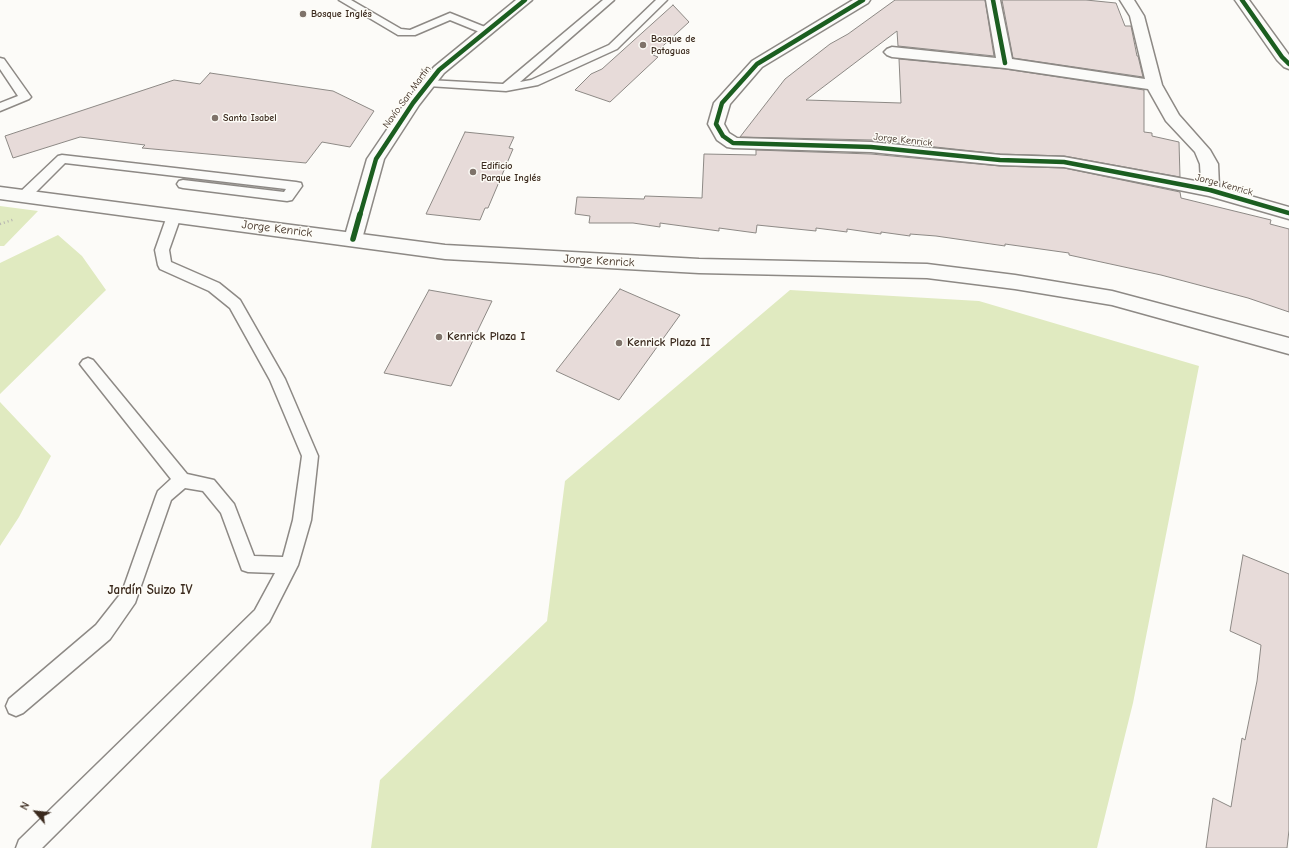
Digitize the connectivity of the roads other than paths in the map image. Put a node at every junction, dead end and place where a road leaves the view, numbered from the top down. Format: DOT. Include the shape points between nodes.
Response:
graph roads {
  1 [pos="344,0"];
  2 [pos="525,0"];
  3 [pos="609,0"];
  4 [pos="662,0"];
  5 [pos="863,0"];
  6 [pos="993,0"];
  7 [pos="1127,0"];
  8 [pos="1242,0"];
  9 [pos="486,31"];
  10 [pos="892,52"];
  11 [pos="0,61"];
  12 [pos="1005,63"];
  13 [pos="1289,64"];
  14 [pos="428,83"];
  15 [pos="1154,85"];
  16 [pos="506,88"];
  17 [pos="0,108"];
  18 [pos="42,179"];
  19 [pos="1210,190"];
  20 [pos="0,193"];
  21 [pos="24,196"];
  22 [pos="1289,213"];
  23 [pos="174,216"];
  24 [pos="352,239"];
  25 [pos="1289,346"];
  26 [pos="88,364"];
  27 [pos="182,480"];
  28 [pos="289,565"];
  29 [pos="16,706"];
  30 [pos="27,848"];
  1 -- 9 [label="lane" via="398,32 411,33 450,16"];
  2 -- 9 [label="street, Navío San Martín"];
  3 -- 16 [label="lane"];
  4 -- 16 [label="lane" via="613,47 534,83"];
  5 -- 19 [label="street, Jorge Kenrick" via="757,64 722,103 716,124 723,136 733,143 871,147 1000,160 1064,162"];
  6 -- 12 [label="street"];
  7 -- 15 [label="street, Jorge Kenrick" via="1137,16"];
  8 -- 13 [label="street"];
  9 -- 14 [label="street, Navío San Martín" via="439,70"];
  10 -- 12 [label="street"];
  11 -- 17 [label="lane" via="25,98"];
  12 -- 15 [label="street"];
  14 -- 16 [label="lane"];
  14 -- 24 [label="street, Navío San Martín" via="376,159"];
  15 -- 19 [label="street, Jorge Kenrick" via="1172,117 1202,150 1209,164"];
  18 -- 18 [label="lane" via="62,159 296,186 287,197 67,169"];
  18 -- 21 [label="lane"];
  19 -- 22 [label="street, Jorge Kenrick"];
  20 -- 21 [label="street, Jorge Kenrick"];
  21 -- 23 [label="street, Jorge Kenrick"];
  23 -- 24 [label="street, Jorge Kenrick"];
  23 -- 28 [label="lane" via="162,250 165,265 214,287 235,304 277,379 310,456 302,520"];
  24 -- 25 [label="street, Jorge Kenrick" via="445,252 551,258 699,266 927,271 1112,298"];
  26 -- 27 [label="lane"];
  27 -- 28 [label="lane" via="208,485 228,509 248,564"];
  27 -- 29 [label="lane" via="164,496 129,597 103,632"];
  28 -- 30 [label="lane" via="262,616"];
}
